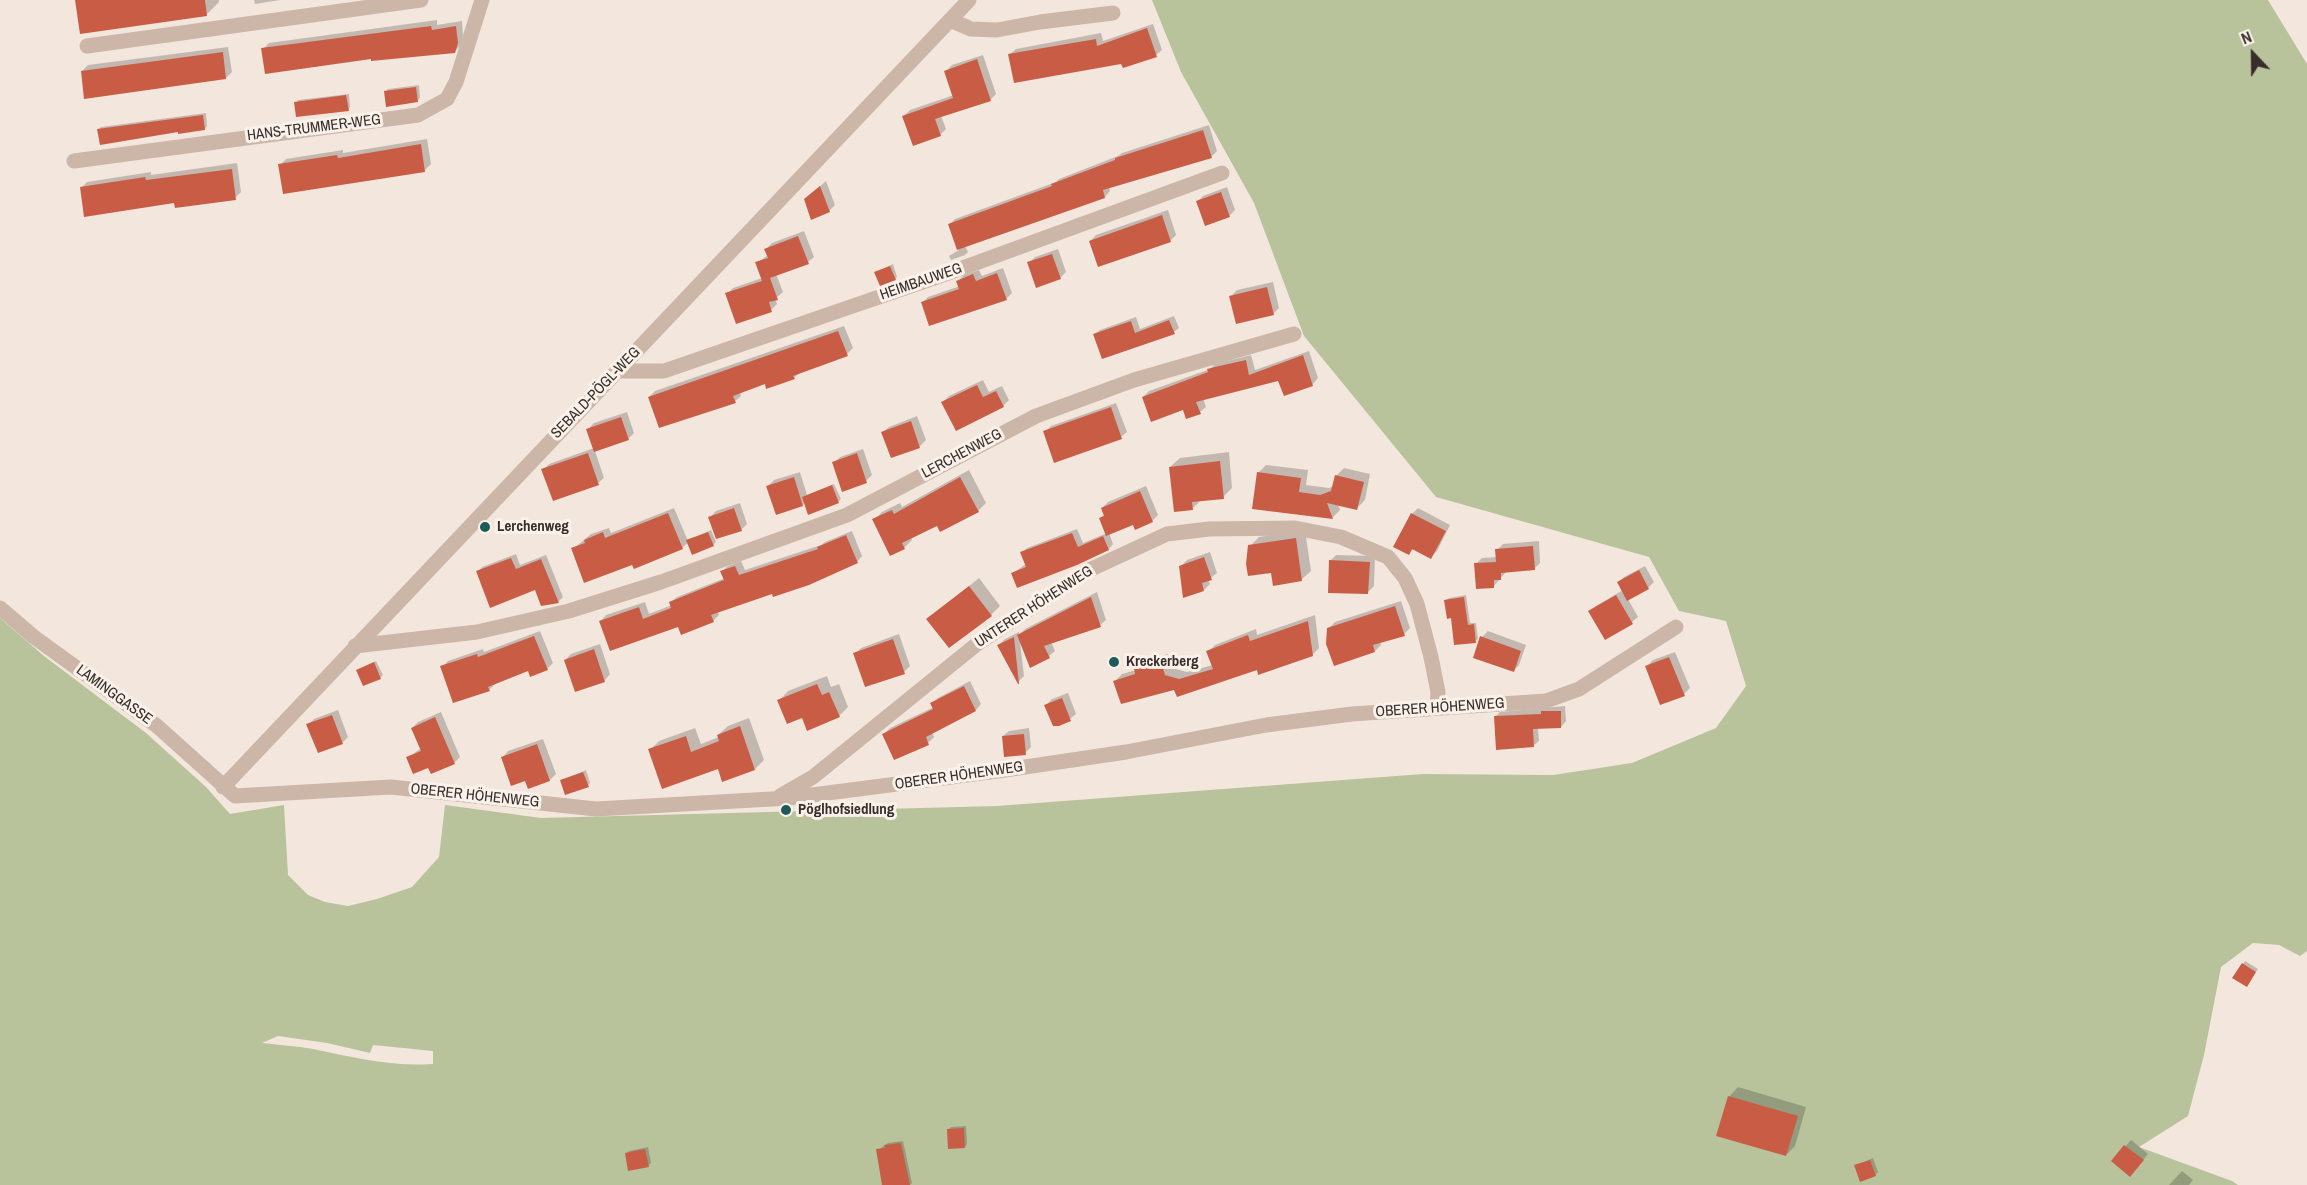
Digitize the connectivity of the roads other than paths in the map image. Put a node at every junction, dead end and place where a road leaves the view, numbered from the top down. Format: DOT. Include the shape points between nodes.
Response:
graph roads {
  1 [pos="421,0"];
  2 [pos="482,0"];
  3 [pos="969,0"];
  4 [pos="1113,13"];
  5 [pos="950,20"];
  6 [pos="87,46"];
  7 [pos="74,161"];
  8 [pos="1222,173"];
  9 [pos="1294,334"];
  10 [pos="617,371"];
  11 [pos="0,608"];
  12 [pos="1676,627"];
  13 [pos="355,646"];
  14 [pos="1437,707"];
  15 [pos="223,787"];
  16 [pos="775,799"];
  1 -- 6 [label="street"];
  2 -- 7 [label="street, HANS-TRUMMER-WEG" via="447,99 418,115"];
  3 -- 5 [label="street, SEBALD-PÖGL-WEG"];
  4 -- 5 [label="street" via="997,30 971,29"];
  5 -- 10 [label="street, SEBALD-PÖGL-WEG"];
  8 -- 10 [label="street, HEIMBAUWEG" via="664,371"];
  9 -- 13 [label="street, LERCHENWEG" via="1134,380 1036,416 847,515 661,582 569,611 477,632"];
  10 -- 13 [label="street, SEBALD-PÖGL-WEG"];
  11 -- 15 [label="street, LAMINGGASSE" via="157,726"];
  12 -- 14 [label="street, OBERER HÖHENWEG" via="1580,689 1546,701"];
  13 -- 15 [label="street, SEBALD-PÖGL-WEG"];
  14 -- 16 [label="street, OBERER HÖHENWEG" via="1266,725 1126,752"];
  14 -- 16 [label="street, UNTERER HÖHENWEG" via="1438,692 1418,604 1405,578 1388,557 1341,537 1295,528 1209,529 1167,534 1087,571 977,644 813,777"];
  15 -- 16 [label="street, OBERER HÖHENWEG" via="235,796 391,787 596,809"];
}
